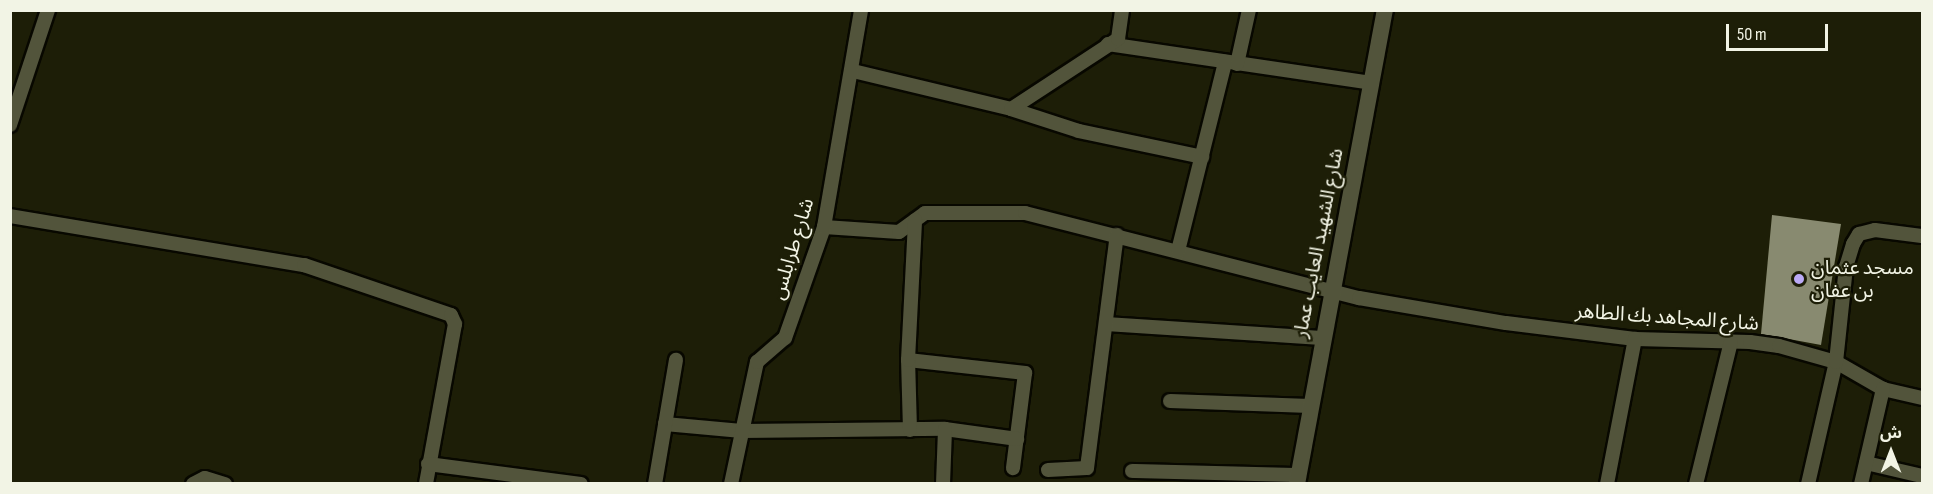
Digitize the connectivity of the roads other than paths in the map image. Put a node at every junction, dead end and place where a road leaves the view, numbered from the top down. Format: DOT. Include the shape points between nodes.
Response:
graph roads {
  1 [pos="48,10"];
  2 [pos="861,10"];
  3 [pos="1122,10"];
  4 [pos="1249,10"];
  5 [pos="1385,10"];
  6 [pos="1108,44"];
  7 [pos="1231,63"];
  8 [pos="853,71"];
  9 [pos="1371,83"];
  10 [pos="1011,110"];
  11 [pos="10,125"];
  12 [pos="1202,157"];
  13 [pos="10,216"];
  14 [pos="915,220"];
  15 [pos="824,227"];
  16 [pos="1117,235"];
  17 [pos="1923,236"];
  18 [pos="1178,251"];
  19 [pos="1331,291"];
  20 [pos="1106,324"];
  21 [pos="1322,338"];
  22 [pos="1635,339"];
  23 [pos="1731,342"];
  24 [pos="676,360"];
  25 [pos="908,360"];
  26 [pos="1836,362"];
  27 [pos="1883,389"];
  28 [pos="1923,398"];
  29 [pos="1170,401"];
  30 [pos="1310,406"];
  31 [pos="665,424"];
  32 [pos="945,429"];
  33 [pos="910,430"];
  34 [pos="742,431"];
  35 [pos="1017,439"];
  36 [pos="1866,463"];
  37 [pos="428,464"];
  38 [pos="1013,468"];
  39 [pos="1048,470"];
  40 [pos="1132,471"];
  41 [pos="1923,476"];
  42 [pos="1297,479"];
  43 [pos="195,481"];
  44 [pos="563,482"];
  45 [pos="225,483"];
  46 [pos="426,483"];
  47 [pos="581,483"];
  48 [pos="655,483"];
  49 [pos="731,483"];
  50 [pos="943,483"];
  51 [pos="1607,483"];
  52 [pos="1696,483"];
  53 [pos="1808,483"];
  54 [pos="1862,483"];
  1 -- 11 [label="street"];
  2 -- 8 [label="street, شارع طرابلس"];
  3 -- 6 [label="street" via="1118,39"];
  4 -- 7 [label="street"];
  5 -- 9 [label="street, شارع الشهيد العايب عمار"];
  6 -- 7 [label="street"];
  6 -- 10 [label="street"];
  7 -- 9 [label="street"];
  7 -- 12 [label="street"];
  8 -- 10 [label="street"];
  8 -- 15 [label="street, شارع طرابلس"];
  9 -- 19 [label="street, شارع الشهيد العايب عمار"];
  10 -- 12 [label="street" via="1079,131"];
  12 -- 18 [label="street"];
  13 -- 37 [label="street" via="304,265 451,315 455,324"];
  14 -- 15 [label="street, شارع المجاهد بك الطاهر" via="899,232"];
  14 -- 16 [label="street, شارع المجاهد بك الطاهر" via="924,213 1025,213"];
  14 -- 25 [label="street"];
  15 -- 34 [label="street, شارع طرابلس" via="785,338 757,362"];
  16 -- 18 [label="street, شارع المجاهد بك الطاهر"];
  16 -- 20 [label="street"];
  17 -- 26 [label="street" via="1875,230 1859,234 1846,267"];
  18 -- 19 [label="street, شارع المجاهد بك الطاهر"];
  19 -- 21 [label="street, شارع الشهيد العايب عمار"];
  19 -- 22 [label="street, شارع المجاهد بك الطاهر" via="1506,323"];
  20 -- 21 [label="street"];
  20 -- 39 [label="street" via="1087,468"];
  21 -- 30 [label="street, شارع الشهيد العايب عمار"];
  22 -- 23 [label="street, شارع المجاهد بك الطاهر"];
  22 -- 51 [label="street"];
  23 -- 26 [label="street, شارع المجاهد بك الطاهر" via="1779,346"];
  23 -- 52 [label="street"];
  24 -- 31 [label="street"];
  25 -- 33 [label="street"];
  25 -- 35 [label="street" via="1023,371 1026,377"];
  26 -- 27 [label="street, شارع المجاهد بك الطاهر"];
  26 -- 53 [label="street"];
  27 -- 28 [label="street, شارع المجاهد بك الطاهر"];
  27 -- 36 [label="street"];
  29 -- 30 [label="street"];
  30 -- 42 [label="street, شارع الشهيد العايب عمار"];
  31 -- 34 [label="street"];
  31 -- 48 [label="street"];
  32 -- 33 [label="street"];
  32 -- 35 [label="street"];
  32 -- 50 [label="street"];
  33 -- 34 [label="street"];
  34 -- 49 [label="street, شارع طرابلس"];
  35 -- 38 [label="street"];
  36 -- 41 [label="street"];
  36 -- 54 [label="street"];
  37 -- 44 [label="street"];
  37 -- 46 [label="street"];
  40 -- 42 [label="street"];
  43 -- 45 [label="street"];
  44 -- 47 [label="street"];
}
